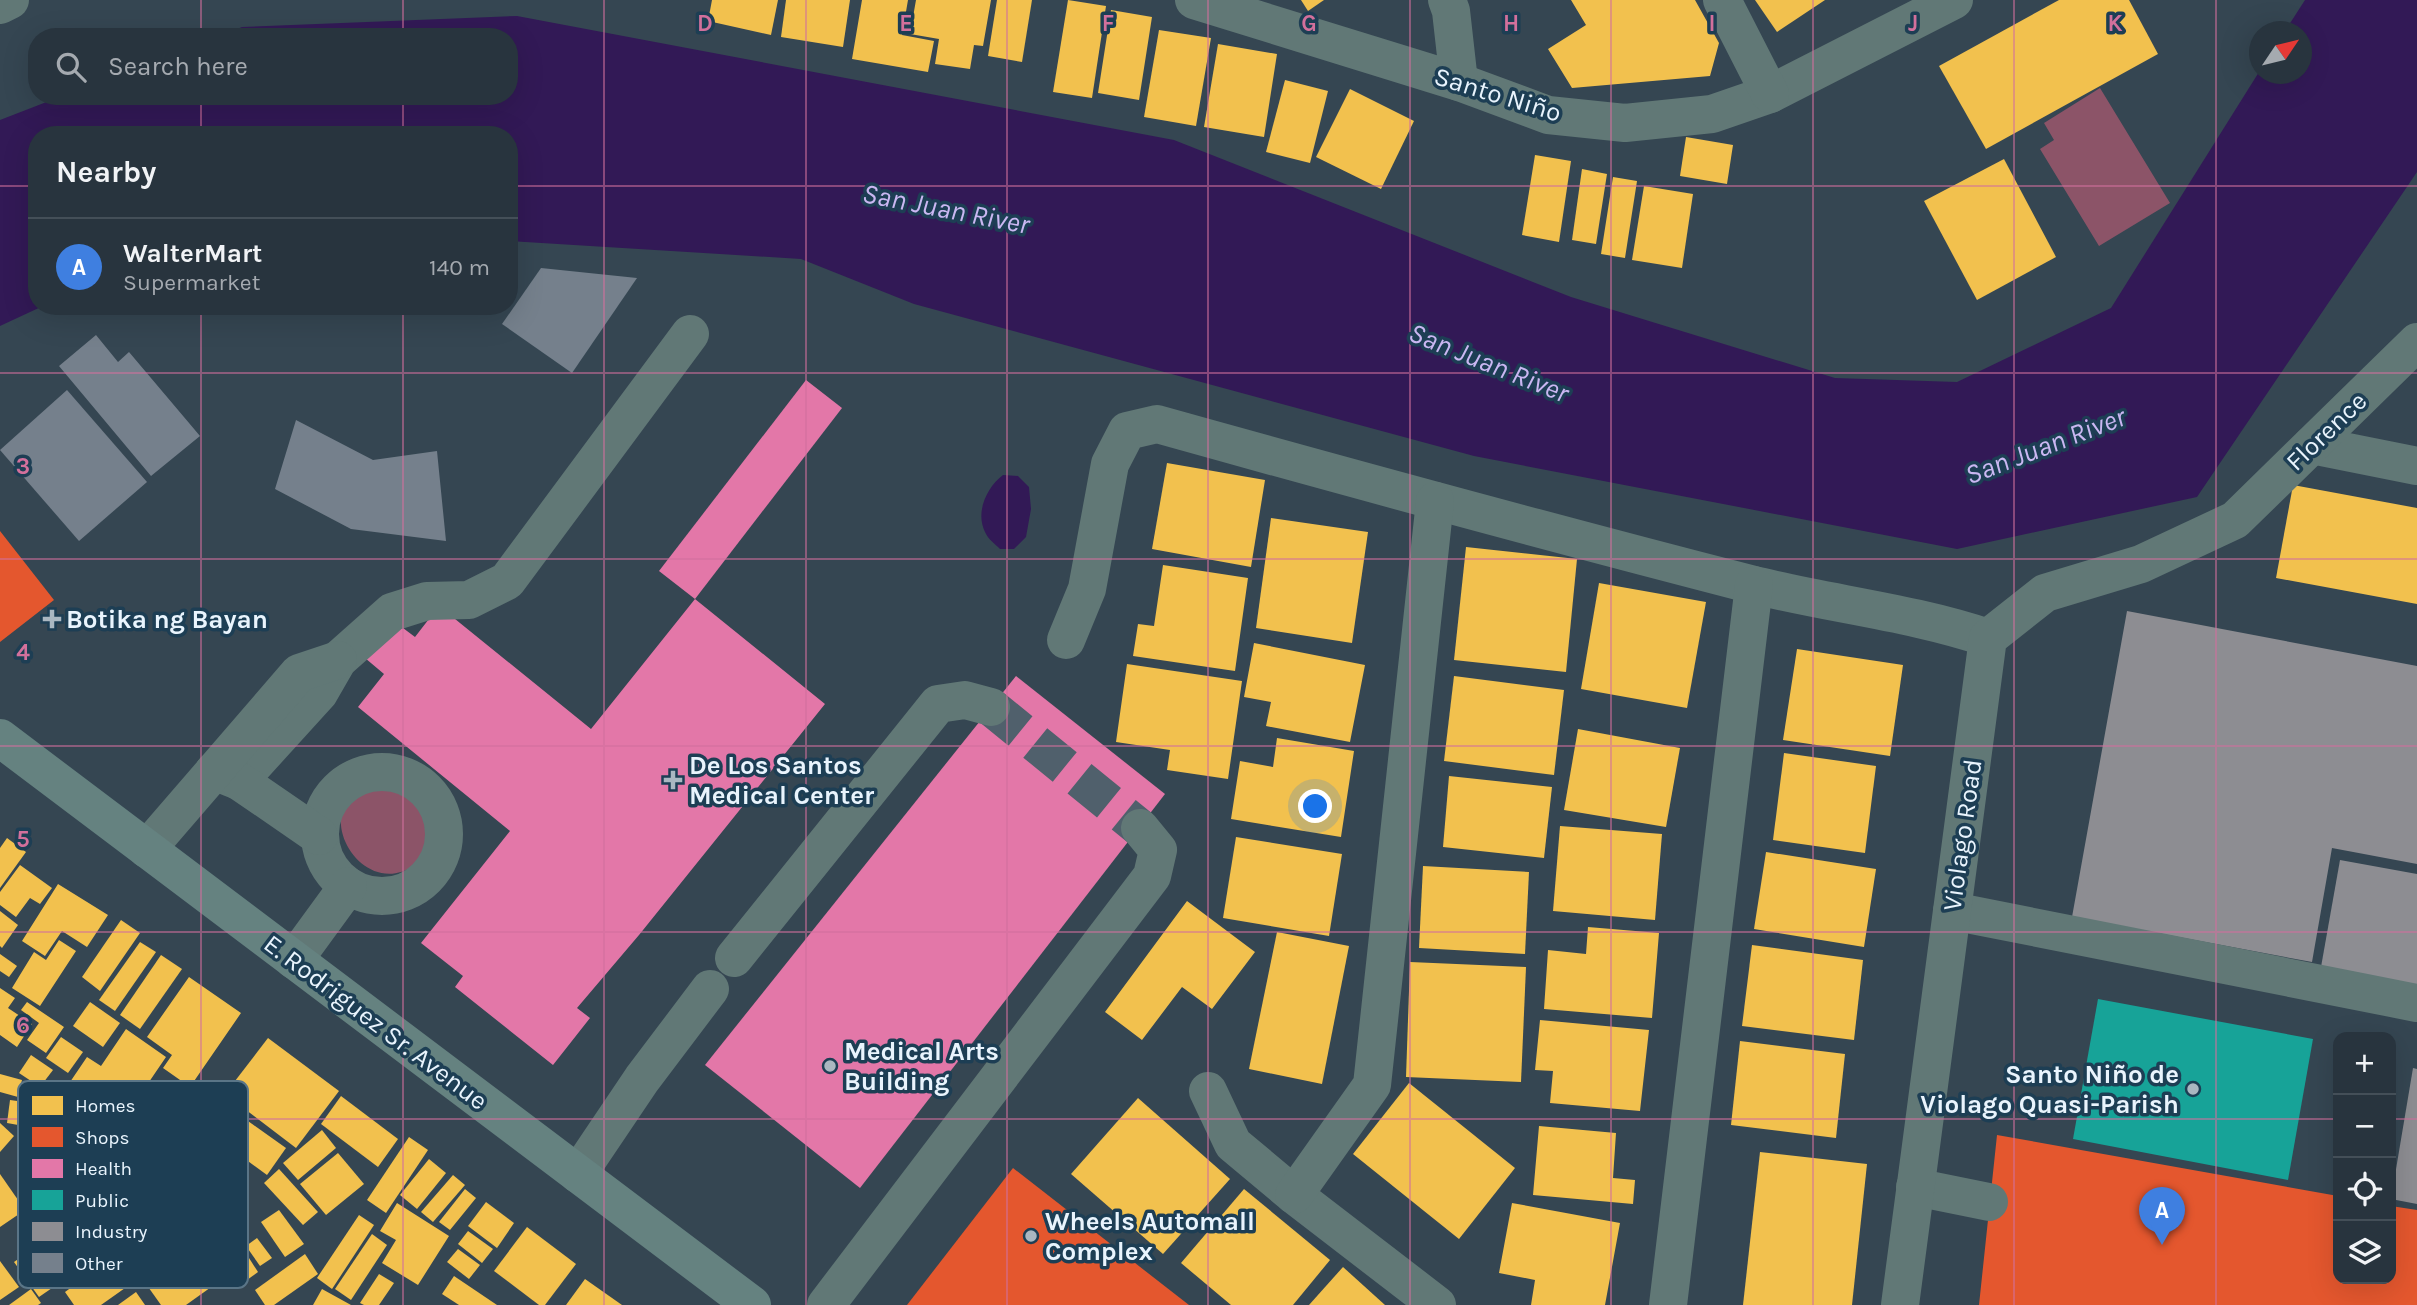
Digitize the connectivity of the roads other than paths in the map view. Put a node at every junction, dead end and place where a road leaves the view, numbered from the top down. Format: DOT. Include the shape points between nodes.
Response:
graph roads {
  1 [pos="10,0"];
  2 [pos="1194,0"];
  3 [pos="1447,0"];
  4 [pos="1722,0"];
  5 [pos="1954,0"];
  6 [pos="0,5"];
  7 [pos="1459,82"];
  8 [pos="1770,94"];
  9 [pos="690,334"];
  10 [pos="2417,342"];
  11 [pos="2312,445"];
  12 [pos="2417,466"];
  13 [pos="1435,501"];
  14 [pos="1754,585"];
  15 [pos="1988,638"];
  16 [pos="1066,640"];
  17 [pos="991,707"];
  18 [pos="0,738"];
  19 [pos="227,776"];
  20 [pos="321,826"];
  21 [pos="1140,828"];
  22 [pos="147,849"];
  23 [pos="348,886"];
  24 [pos="1952,911"];
  25 [pos="734,958"];
  26 [pos="294,960"];
  27 [pos="710,989"];
  28 [pos="2417,1003"];
  29 [pos="1208,1091"];
  30 [pos="578,1174"];
  31 [pos="1915,1187"];
  32 [pos="1294,1195"];
  33 [pos="1989,1202"];
  34 [pos="752,1305"];
  35 [pos="825,1305"];
  36 [pos="1437,1305"];
  37 [pos="1668,1305"];
  38 [pos="1900,1305"];
  1 -- 6 [label="street"];
  2 -- 7 [label="street, Santo Niño"];
  3 -- 7 [label="street"];
  4 -- 8 [label="street"];
  5 -- 8 [label="street, Santo Niño"];
  7 -- 8 [label="street, Santo Niño" via="1548,115 1625,123 1712,114"];
  9 -- 19 [label="street" via="507,581 469,600 427,601 392,612 309,683"];
  10 -- 11 [label="street, Florence"];
  11 -- 12 [label="street"];
  11 -- 15 [label="street, Florence" via="2235,520 2141,564 2045,593"];
  13 -- 14 [label="street"];
  13 -- 16 [label="street" via="1157,424 1128,431 1110,464 1087,589"];
  13 -- 32 [label="street" via="1372,1085"];
  14 -- 15 [label="street" via="1949,625"];
  14 -- 37 [label="street"];
  15 -- 24 [label="street, Violago Road"];
  17 -- 25 [label="street" via="965,700 938,704"];
  18 -- 22 [label="main road, E. Rodriguez Sr. Avenue"];
  19 -- 20 [label="street"];
  19 -- 22 [label="street"];
  20 -- 23 [label="street" via="324,856 333,873"];
  20 -- 23 [label="street" via="330,799 343,784 380,772 400,774 419,784 443,819 439,861 427,878 410,890 389,897 368,895"];
  21 -- 35 [label="street" via="1158,850 1152,876"];
  22 -- 26 [label="main road, E. Rodriguez Sr. Avenue"];
  23 -- 26 [label="street"];
  24 -- 28 [label="street"];
  24 -- 31 [label="street, Violago Road"];
  26 -- 30 [label="main road, E. Rodriguez Sr. Avenue"];
  27 -- 30 [label="street"];
  29 -- 32 [label="street" via="1233,1144"];
  30 -- 34 [label="main road, E. Rodriguez Sr. Avenue"];
  31 -- 33 [label="street"];
  31 -- 38 [label="street, Violago Road"];
  32 -- 36 [label="street"];
}
